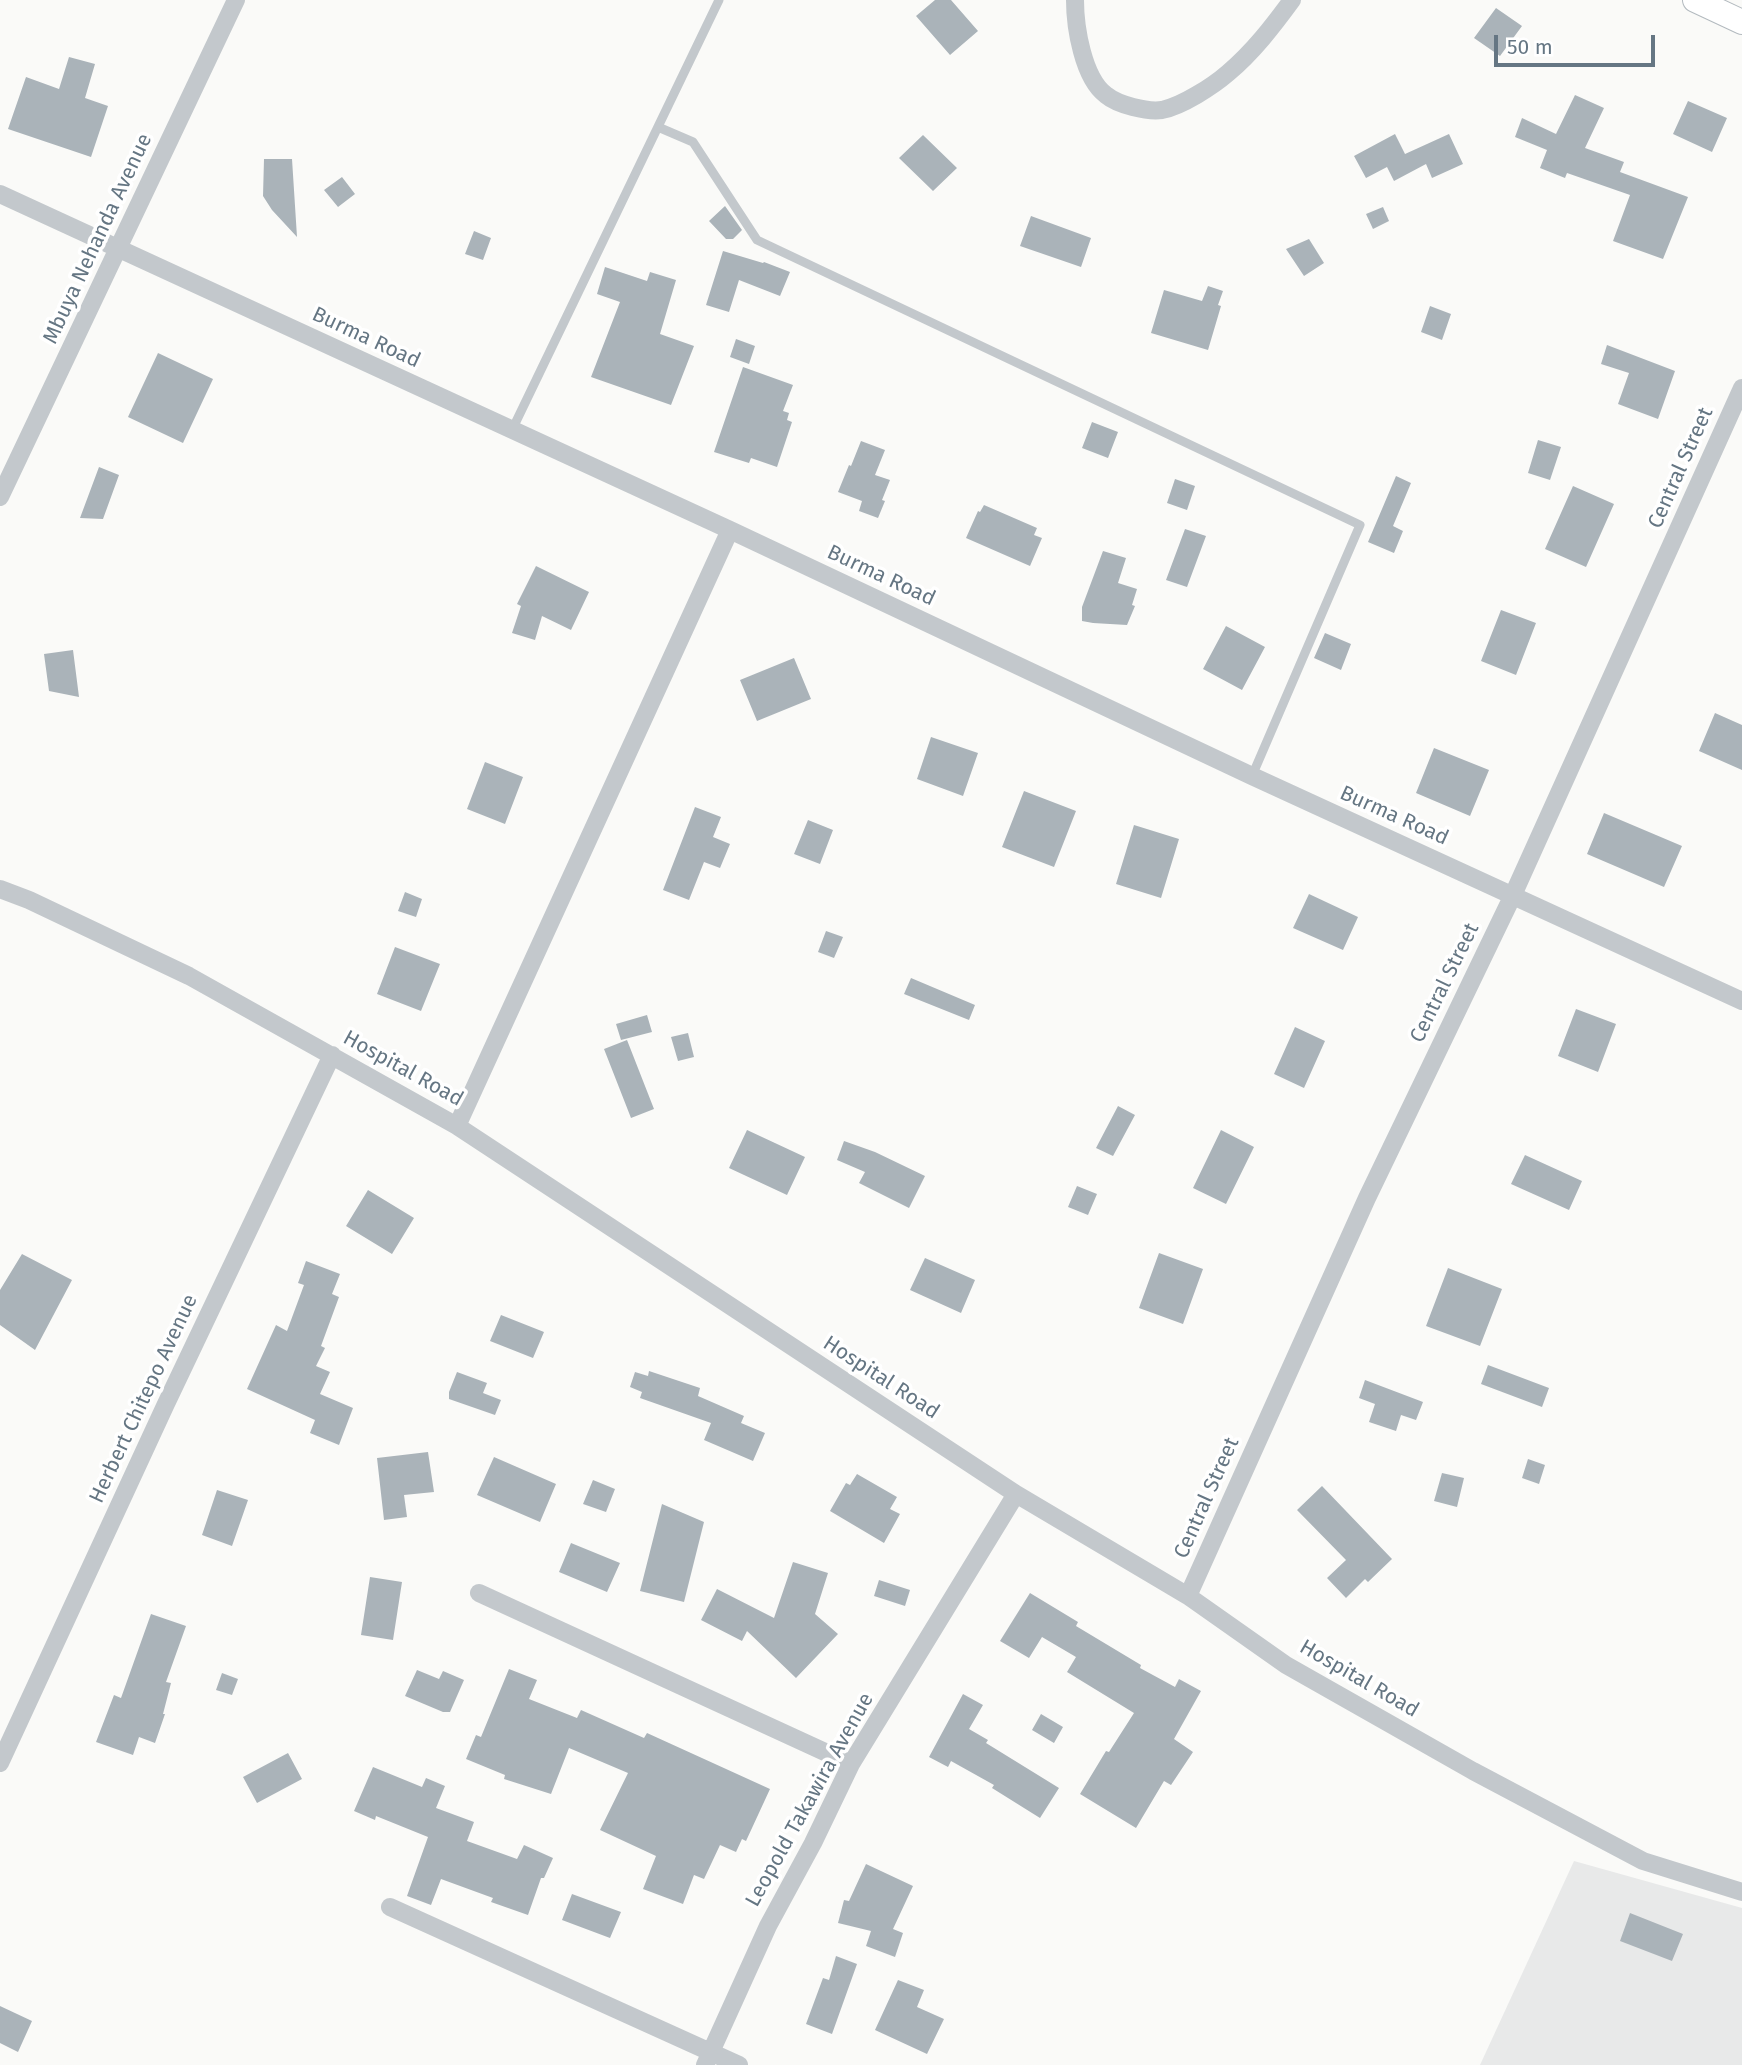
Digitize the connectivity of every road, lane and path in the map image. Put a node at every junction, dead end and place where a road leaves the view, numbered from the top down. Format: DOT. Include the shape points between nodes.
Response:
graph roads {
  1 [pos="236,0"];
  2 [pos="719,0"];
  3 [pos="1075,0"];
  4 [pos="1292,0"];
  5 [pos="1695,0"];
  6 [pos="1742,22"];
  7 [pos="658,127"];
  8 [pos="0,194"];
  9 [pos="119,248"];
  10 [pos="1742,388"];
  11 [pos="512,430"];
  12 [pos="0,497"];
  13 [pos="730,530"];
  14 [pos="1252,776"];
  15 [pos="0,889"];
  16 [pos="1513,895"];
  17 [pos="1742,1001"];
  18 [pos="332,1055"];
  19 [pos="457,1126"];
  20 [pos="1016,1494"];
  21 [pos="479,1592"];
  22 [pos="1188,1596"];
  23 [pos="0,1763"];
  24 [pos="851,1764"];
  25 [pos="1742,1892"];
  26 [pos="390,1907"];
  27 [pos="708,2058"];
  28 [pos="739,2065"];
  1 -- 9 [label="street, Mbuya Nehanda Avenue"];
  2 -- 7 [label="lane"];
  3 -- 4 [label="street" via="1082,54 1104,95 1125,106 1161,110 1194,97 1228,73"];
  5 -- 6 [label="main road"];
  7 -- 11 [label="lane"];
  7 -- 14 [label="lane" via="693,142 757,240 1360,525"];
  8 -- 9 [label="street, Burma Road"];
  9 -- 11 [label="street, Burma Road"];
  9 -- 12 [label="street, Mbuya Nehanda Avenue"];
  10 -- 16 [label="street, Central Street"];
  11 -- 13 [label="street, Burma Road"];
  13 -- 14 [label="street, Burma Road"];
  13 -- 19 [label="street"];
  14 -- 16 [label="street, Burma Road"];
  15 -- 18 [label="street, Hospital Road" via="189,976"];
  16 -- 17 [label="street, Burma Road"];
  16 -- 22 [label="street, Central Street" via="1367,1198"];
  18 -- 19 [label="street, Hospital Road"];
  18 -- 23 [label="street, Herbert Chitepo Avenue"];
  19 -- 20 [label="street, Hospital Road"];
  20 -- 22 [label="street, Hospital Road"];
  20 -- 24 [label="street, Leopold Takawira Avenue"];
  21 -- 24 [label="street"];
  22 -- 25 [label="street, Hospital Road" via="1286,1665 1510,1790 1643,1861"];
  24 -- 27 [label="street, Leopold Takawira Avenue" via="768,1926"];
  26 -- 27 [label="street"];
  27 -- 28 [label="street"];
}
